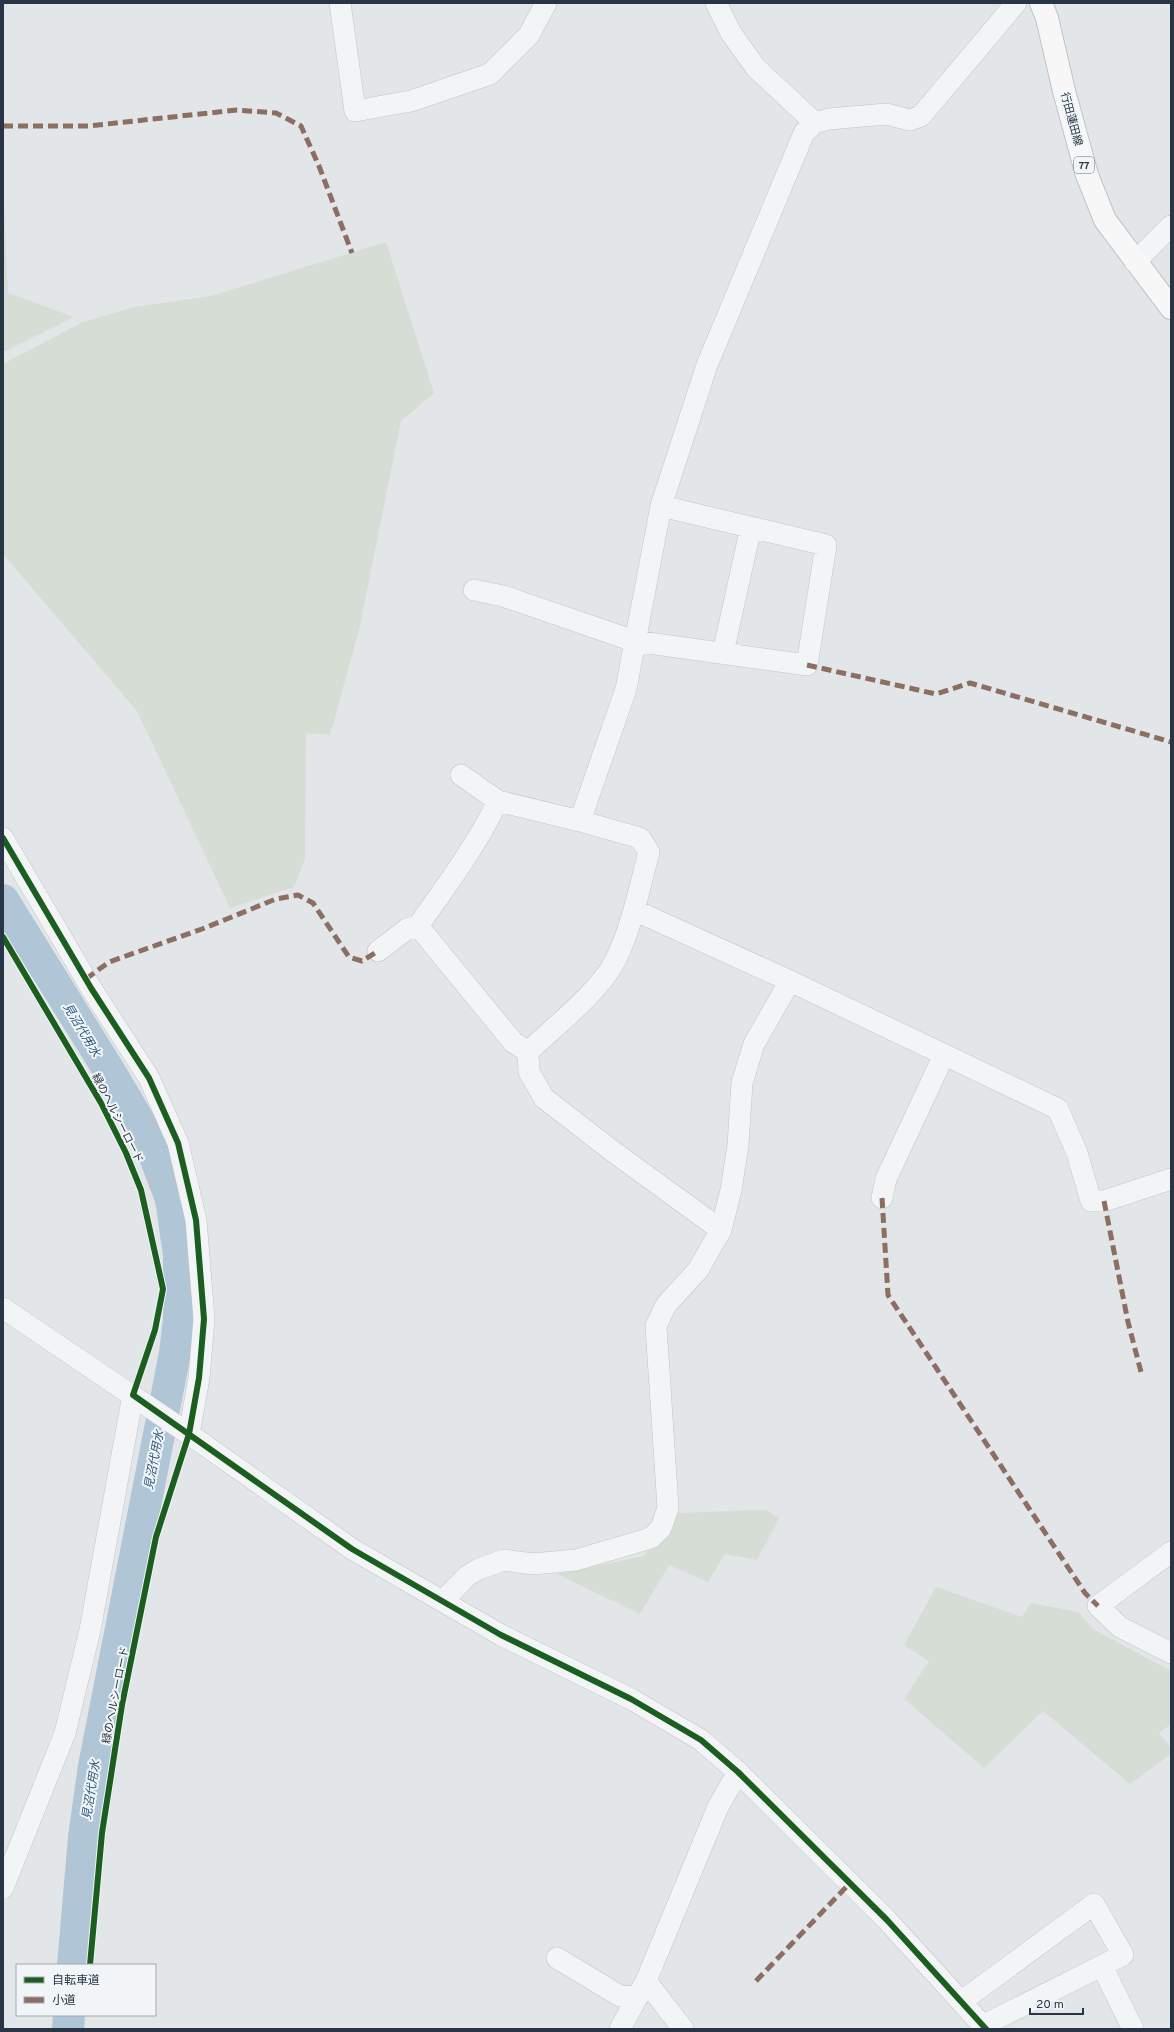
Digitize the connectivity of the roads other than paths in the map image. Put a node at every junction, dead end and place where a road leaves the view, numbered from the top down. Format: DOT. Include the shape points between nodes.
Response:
graph roads {
  1 [pos="340,3"];
  2 [pos="546,3"];
  3 [pos="716,3"];
  4 [pos="1016,3"];
  5 [pos="1041,3"];
  6 [pos="815,123"];
  7 [pos="1171,226"];
  8 [pos="1135,262"];
  9 [pos="1171,308"];
  10 [pos="661,506"];
  11 [pos="751,527"];
  12 [pos="474,590"];
  13 [pos="634,642"];
  14 [pos="724,654"];
  15 [pos="461,776"];
  16 [pos="498,801"];
  17 [pos="580,820"];
  18 [pos="3,838"];
  19 [pos="634,910"];
  20 [pos="418,926"];
  21 [pos="378,951"];
  22 [pos="790,981"];
  23 [pos="528,1052"];
  24 [pos="944,1055"];
  25 [pos="1171,1179"];
  26 [pos="882,1198"];
  27 [pos="721,1230"];
  28 [pos="3,1308"];
  29 [pos="137,1398"];
  30 [pos="186,1432"];
  31 [pos="1171,1552"];
  32 [pos="443,1602"];
  33 [pos="1171,1653"];
  34 [pos="738,1772"];
  35 [pos="3,1888"];
  36 [pos="557,1958"];
  37 [pos="1102,1966"];
  38 [pos="642,1989"];
  39 [pos="962,2001"];
  40 [pos="985,2027"];
  41 [pos="620,2029"];
  42 [pos="683,2029"];
  43 [pos="1133,2029"];
  1 -- 2 [label="street" via="355,111 411,101 490,74 529,35"];
  3 -- 6 [label="street" via="731,32 756,68"];
  4 -- 6 [label="street" via="922,116 910,120 886,114 829,119"];
  5 -- 8 [label="main road, 行田蓮田線 / 77" via="1087,175 1105,220"];
  6 -- 10 [label="street" via="804,133 707,366"];
  7 -- 8 [label="street"];
  8 -- 9 [label="main road, 行田蓮田線 / 77"];
  10 -- 11 [label="street"];
  10 -- 13 [label="street"];
  11 -- 14 [label="street"];
  11 -- 14 [label="street" via="826,546 807,665"];
  12 -- 13 [label="street" via="503,596"];
  13 -- 14 [label="street"];
  13 -- 17 [label="street" via="626,689"];
  15 -- 16 [label="street"];
  16 -- 17 [label="street"];
  16 -- 20 [label="street" via="457,872"];
  17 -- 19 [label="street" via="640,838 649,852"];
  18 -- 30 [label="street" via="91,988 150,1078 178,1143 196,1220 204,1319 199,1378"];
  19 -- 22 [label="street"];
  19 -- 23 [label="street" via="615,961 600,983"];
  20 -- 21 [label="street" via="407,929"];
  20 -- 23 [label="street" via="513,1042"];
  22 -- 24 [label="street"];
  22 -- 27 [label="street" via="754,1044 742,1083 731,1190"];
  23 -- 27 [label="street" via="529,1072 544,1098"];
  24 -- 25 [label="street" via="1058,1109 1077,1153 1090,1201 1104,1201"];
  24 -- 26 [label="street" via="886,1179"];
  27 -- 32 [label="street" via="698,1270 666,1305 656,1326 668,1508 661,1528 652,1538 576,1560 533,1564 504,1560 467,1576"];
  28 -- 29 [label="street"];
  29 -- 30 [label="street"];
  29 -- 35 [label="street" via="90,1630 64,1733"];
  30 -- 32 [label="street" via="352,1548"];
  31 -- 33 [label="street" via="1098,1606 1120,1627"];
  32 -- 34 [label="street" via="501,1635 650,1710 701,1740"];
  34 -- 38 [label="street" via="718,1807"];
  34 -- 39 [label="street" via="887,1920"];
  36 -- 38 [label="street" via="620,1996"];
  37 -- 39 [label="street" via="1123,1955 1094,1904"];
  37 -- 40 [label="street"];
  37 -- 43 [label="street"];
  38 -- 41 [label="street"];
  38 -- 42 [label="street"];
  39 -- 40 [label="street"];
}
